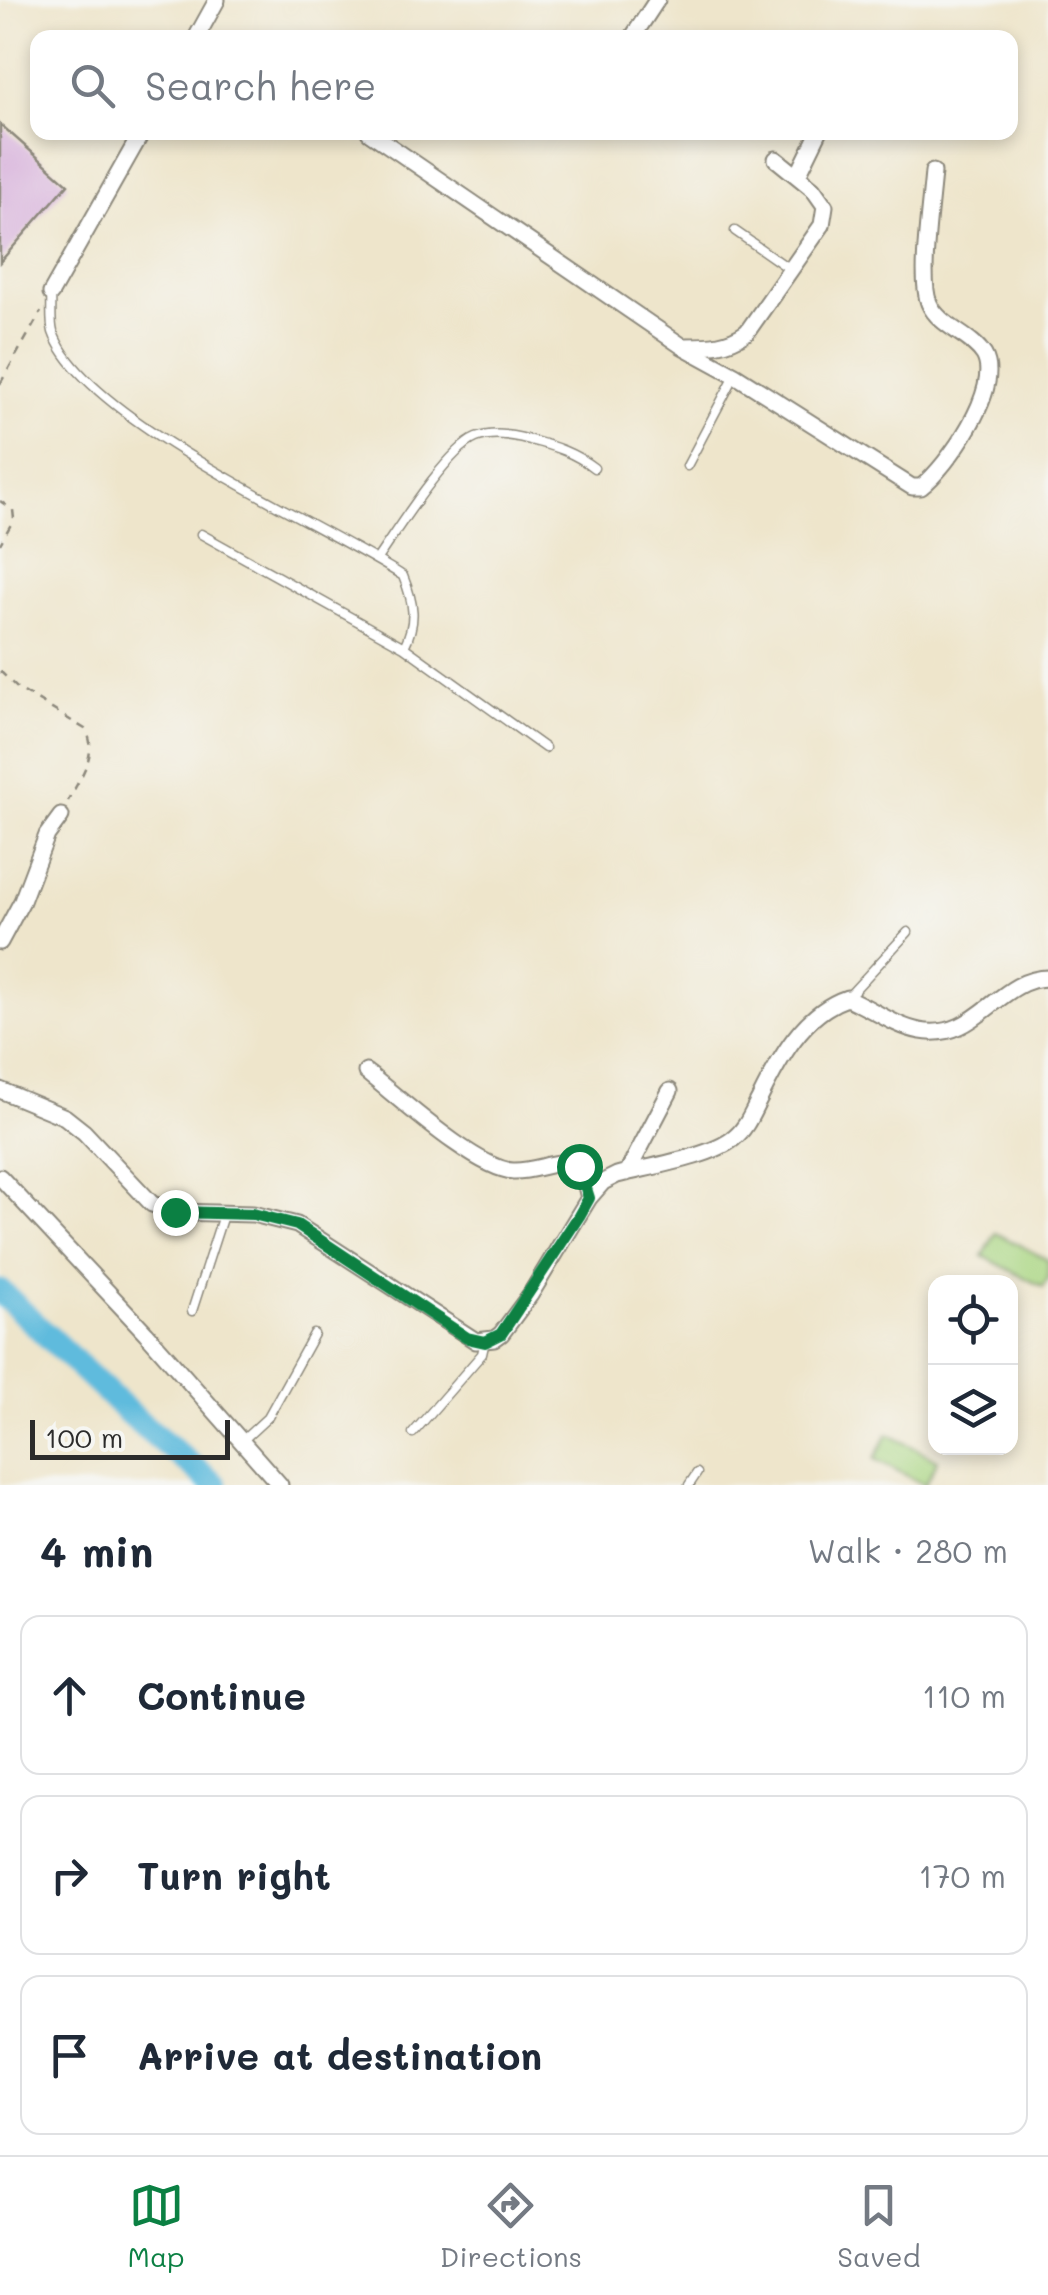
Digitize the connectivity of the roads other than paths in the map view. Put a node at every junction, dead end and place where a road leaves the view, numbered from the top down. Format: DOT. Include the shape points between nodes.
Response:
graph roads {
  1 [pos="217,0"];
  2 [pos="657,0"];
  3 [pos="201,30"];
  4 [pos="637,30"];
  5 [pos="137,140"];
  6 [pos="381,140"];
  7 [pos="814,140"];
  8 [pos="776,159"];
  9 [pos="934,172"];
  10 [pos="798,175"];
  11 [pos="735,231"];
  12 [pos="791,270"];
  13 [pos="51,293"];
  14 [pos="682,346"];
  15 [pos="735,375"];
  16 [pos="687,466"];
  17 [pos="594,468"];
  18 [pos="201,534"];
  19 [pos="376,559"];
  20 [pos="404,648"];
  21 [pos="545,748"];
  22 [pos="61,816"];
  23 [pos="908,932"];
  24 [pos="0,942"];
  25 [pos="1048,978"];
  26 [pos="847,998"];
  27 [pos="366,1072"];
  28 [pos="0,1090"];
  29 [pos="670,1091"];
  30 [pos="627,1173"];
  31 [pos="0,1177"];
  32 [pos="589,1198"];
  33 [pos="224,1212"];
  34 [pos="192,1311"];
  35 [pos="314,1334"];
  36 [pos="485,1342"];
  37 [pos="413,1434"];
  38 [pos="241,1441"];
  39 [pos="697,1473"];
  40 [pos="280,1485"];
  41 [pos="690,1485"];
  1 -- 3 [label="street"];
  2 -- 4 [label="street"];
  5 -- 13 [label="street"];
  6 -- 14 [label="street"];
  7 -- 10 [label="street"];
  8 -- 10 [label="street"];
  9 -- 15 [label="street" via="929,302 978,348 989,376 982,403 931,479 921,487 903,482"];
  10 -- 12 [label="street" via="824,206 822,224"];
  11 -- 12 [label="lane"];
  12 -- 14 [label="street" via="734,342"];
  13 -- 19 [label="lane" via="53,330 72,364 115,404 163,440"];
  14 -- 15 [label="street"];
  15 -- 16 [label="lane"];
  17 -- 19 [label="lane" via="553,446 511,435 481,436 464,444"];
  18 -- 20 [label="lane"];
  19 -- 20 [label="lane" via="403,576 409,590 414,608"];
  20 -- 21 [label="lane"];
  22 -- 24 [label="street"];
  23 -- 26 [label="lane"];
  25 -- 26 [label="street" via="1021,985 950,1031 920,1032"];
  26 -- 30 [label="street" via="807,1022 738,1136 721,1147"];
  27 -- 32 [label="street" via="489,1164 512,1171 575,1163"];
  28 -- 33 [label="street" via="64,1117 152,1204 175,1212"];
  29 -- 30 [label="street"];
  30 -- 32 [label="street" via="603,1182"];
  31 -- 38 [label="street"];
  32 -- 36 [label="street" via="511,1321"];
  33 -- 34 [label="lane"];
  33 -- 36 [label="street" via="297,1225 467,1338"];
  35 -- 38 [label="lane" via="268,1417"];
  36 -- 37 [label="lane" via="482,1354"];
  38 -- 40 [label="street"];
  39 -- 41 [label="lane"];
}
